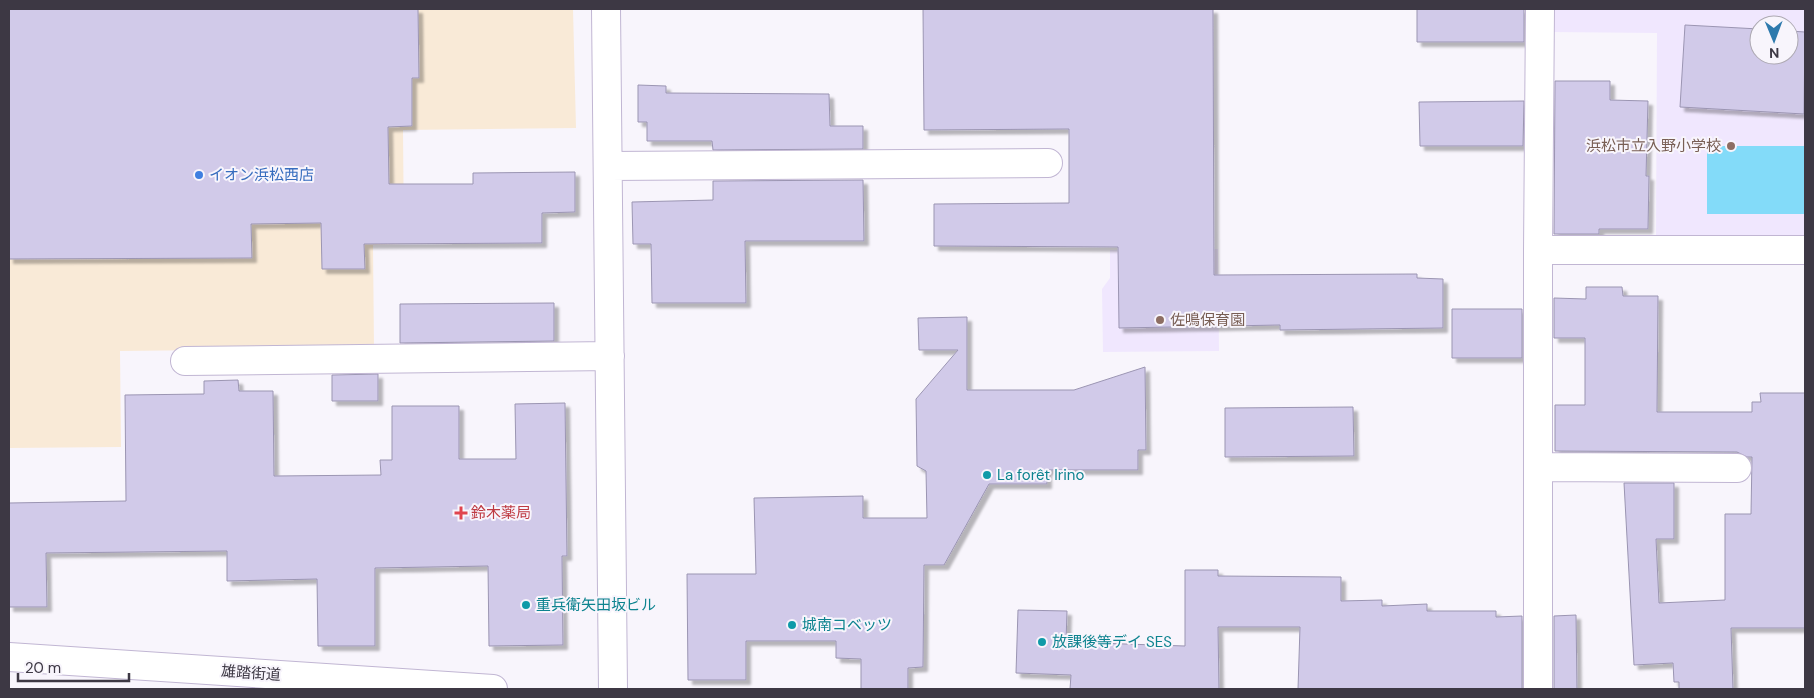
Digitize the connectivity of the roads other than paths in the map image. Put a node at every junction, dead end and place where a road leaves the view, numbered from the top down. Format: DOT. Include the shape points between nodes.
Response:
graph roads {
  1 [pos="606,9"];
  2 [pos="1540,9"];
  3 [pos="1048,163"];
  4 [pos="609,166"];
  5 [pos="1538,250"];
  6 [pos="1805,250"];
  7 [pos="610,356"];
  8 [pos="184,361"];
  9 [pos="1538,467"];
  10 [pos="1737,468"];
  11 [pos="9,657"];
  12 [pos="347,684"];
  13 [pos="493,689"];
  14 [pos="613,689"];
  15 [pos="1538,689"];
  1 -- 4 [label="street"];
  2 -- 5 [label="street"];
  3 -- 4 [label="street"];
  4 -- 7 [label="street"];
  5 -- 6 [label="street"];
  5 -- 9 [label="street"];
  7 -- 8 [label="street"];
  7 -- 14 [label="street"];
  9 -- 10 [label="street"];
  9 -- 15 [label="street"];
  11 -- 12 [label="street, 雄踏街道"];
  12 -- 13 [label="street, 雄踏街道"];
}
